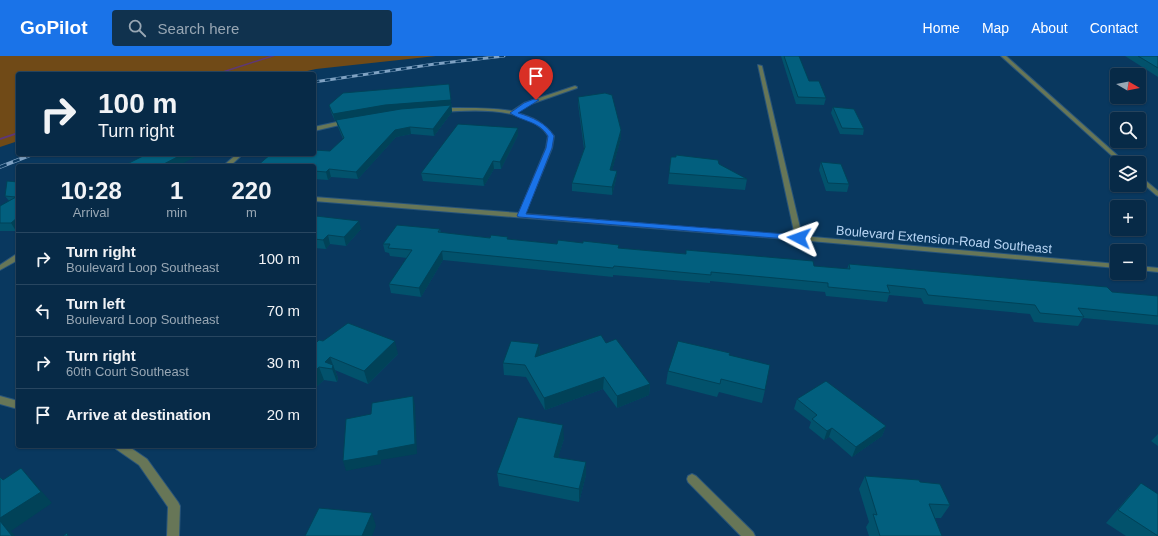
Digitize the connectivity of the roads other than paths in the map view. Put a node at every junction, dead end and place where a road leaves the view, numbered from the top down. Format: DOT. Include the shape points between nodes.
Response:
graph roads {
  1 [pos="1003,56"];
  2 [pos="760,66"];
  3 [pos="575,87"];
  4 [pos="434,110"];
  5 [pos="513,113"];
  6 [pos="351,121"];
  7 [pos="316,129"];
  8 [pos="238,156"];
  9 [pos="1115,156"];
  10 [pos="228,164"];
  11 [pos="1146,183"];
  12 [pos="1158,194"];
  13 [pos="316,199"];
  14 [pos="521,216"];
  15 [pos="799,238"];
  16 [pos="16,258"];
  17 [pos="1110,265"];
  18 [pos="0,268"];
  19 [pos="1146,269"];
  20 [pos="1158,270"];
  21 [pos="0,400"];
  22 [pos="16,404"];
  23 [pos="123,448"];
  24 [pos="692,479"];
  25 [pos="173,536"];
  26 [pos="749,536"];
  1 -- 9 [label="street"];
  2 -- 15 [label="street"];
  3 -- 5 [label="street" via="526,104"];
  4 -- 5 [label="street" via="465,109"];
  5 -- 14 [label="street" via="529,118 547,129 551,136 549,148"];
  6 -- 7 [label="street"];
  8 -- 10 [label="street"];
  11 -- 12 [label="street"];
  13 -- 14 [label="street, Boulevard Extension-Road Southeast"];
  14 -- 15 [label="street, Boulevard Extension-Road Southeast"];
  15 -- 17 [label="street, Boulevard Extension-Road Southeast"];
  16 -- 18 [label="street"];
  19 -- 20 [label="street"];
  21 -- 22 [label="street"];
  23 -- 25 [label="street" via="143,462 174,506"];
  24 -- 26 [label="street"];
}
